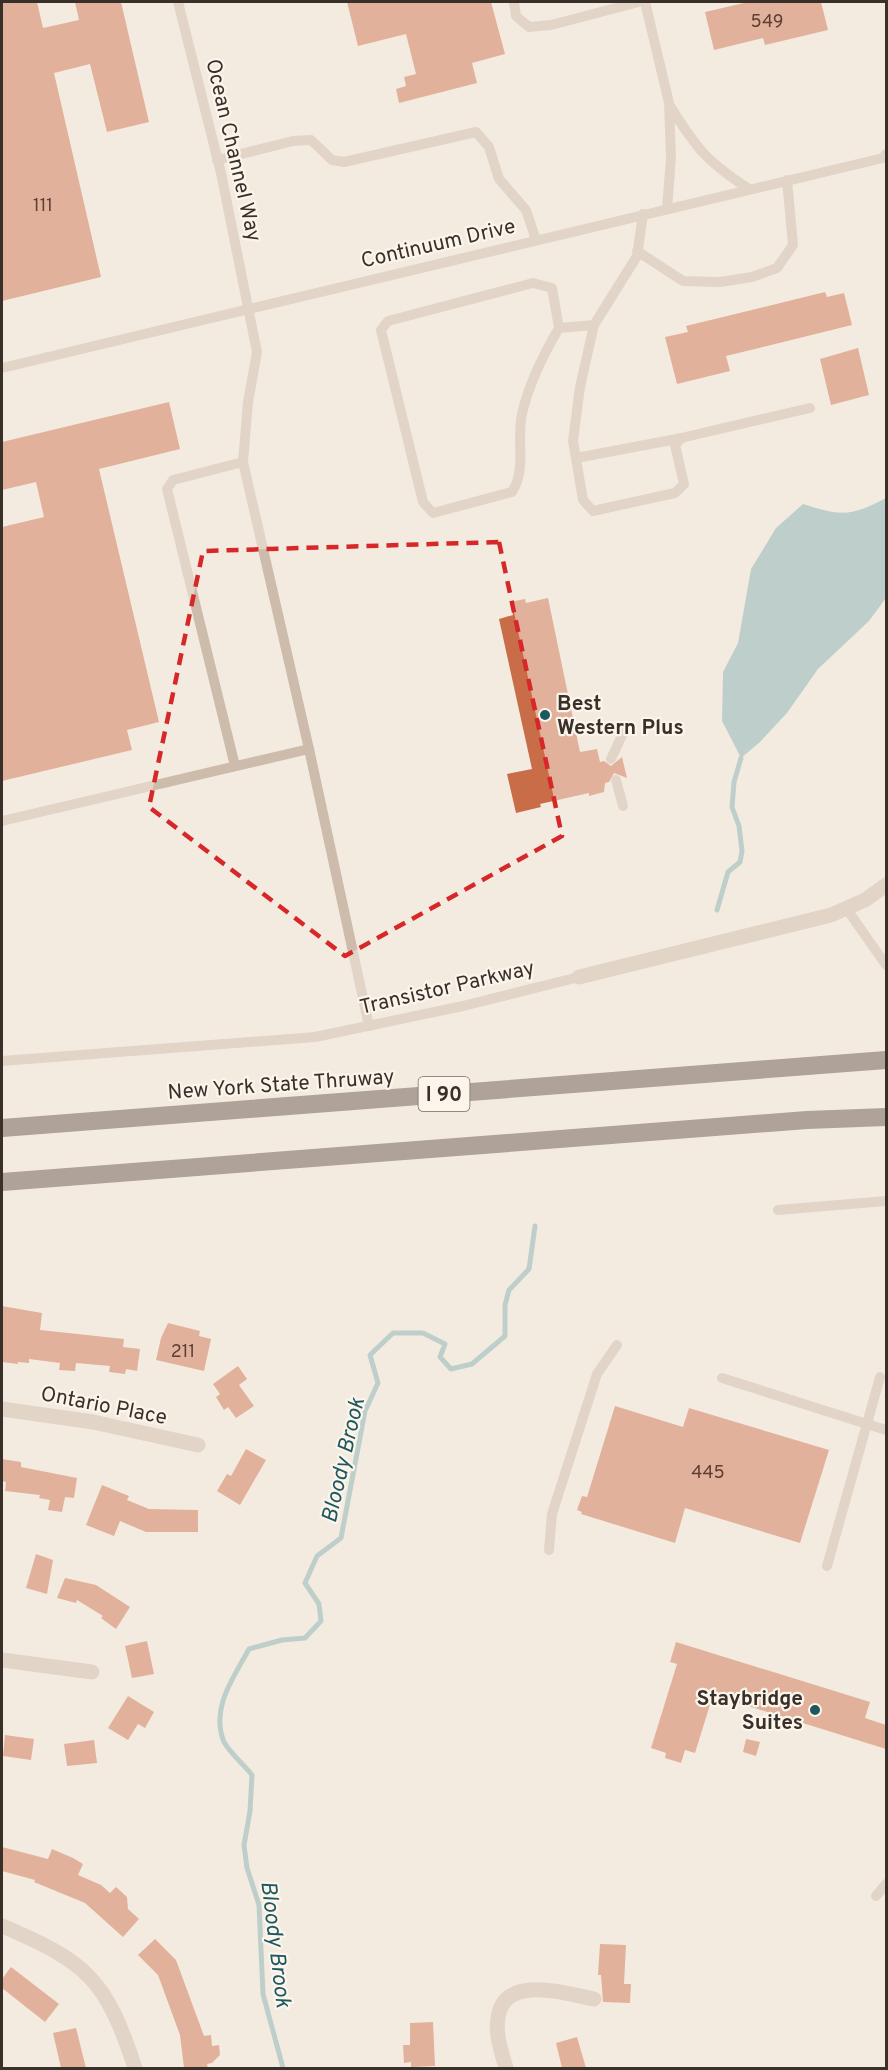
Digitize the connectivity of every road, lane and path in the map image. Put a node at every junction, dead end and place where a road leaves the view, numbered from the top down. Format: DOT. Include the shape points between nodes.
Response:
graph roads {
  1 [pos="178,2"];
  2 [pos="514,2"];
  3 [pos="639,2"];
  4 [pos="645,2"];
  5 [pos="669,103"];
  6 [pos="885,157"];
  7 [pos="217,160"];
  8 [pos="787,180"];
  9 [pos="749,189"];
  10 [pos="667,209"];
  11 [pos="643,214"];
  12 [pos="536,240"];
  13 [pos="637,251"];
  14 [pos="250,308"];
  15 [pos="594,325"];
  16 [pos="559,328"];
  17 [pos="2,368"];
  18 [pos="810,408"];
  19 [pos="684,437"];
  20 [pos="576,458"];
  21 [pos="243,462"];
  22 [pos="624,731"];
  23 [pos="309,749"];
  24 [pos="611,759"];
  25 [pos="235,766"];
  26 [pos="616,780"];
  27 [pos="623,806"];
  28 [pos="2,821"];
  29 [pos="886,885"];
  30 [pos="846,908"];
  31 [pos="886,965"];
  32 [pos="579,977"];
  33 [pos="369,1026"];
  34 [pos="886,1060"];
  35 [pos="2,1061"];
  36 [pos="886,1117"];
  37 [pos="2,1128"];
  38 [pos="2,1182"];
  39 [pos="886,1201"];
  40 [pos="778,1210"];
  41 [pos="617,1345"];
  42 [pos="880,1377"];
  43 [pos="722,1378"];
  44 [pos="2,1409"];
  45 [pos="867,1424"];
  46 [pos="886,1430"];
  47 [pos="198,1445"];
  48 [pos="549,1550"];
  49 [pos="827,1566"];
  50 [pos="2,1660"];
  51 [pos="92,1672"];
  52 [pos="886,1884"];
  53 [pos="876,1896"];
  54 [pos="2,1926"];
  55 [pos="594,1999"];
  56 [pos="135,2068"];
  57 [pos="506,2068"];
  1 -- 7 [label="lane, Ocean Channel Way"];
  2 -- 3 [label="lane" via="516,16 529,27"];
  4 -- 5 [label="lane"];
  5 -- 9 [label="lane" via="696,148"];
  5 -- 10 [label="lane" via="671,158"];
  6 -- 8 [label="lane, Continuum Drive"];
  7 -- 12 [label="lane" via="311,140 332,160 344,162 476,132 489,147 499,179 526,210"];
  7 -- 14 [label="lane, Ocean Channel Way"];
  8 -- 9 [label="lane, Continuum Drive"];
  8 -- 13 [label="lane" via="794,245 777,268 720,282 683,281"];
  9 -- 10 [label="lane, Continuum Drive"];
  10 -- 11 [label="lane, Continuum Drive"];
  11 -- 12 [label="lane, Continuum Drive"];
  11 -- 13 [label="lane"];
  12 -- 14 [label="lane, Continuum Drive"];
  13 -- 15 [label="lane"];
  14 -- 17 [label="lane, Continuum Drive"];
  14 -- 21 [label="lane, Ocean Channel Way" via="257,352"];
  15 -- 16 [label="lane"];
  15 -- 20 [label="lane" via="580,387 573,441"];
  16 -- 16 [label="lane" via="552,288 533,283 387,321 381,330 423,502 433,513 513,492 519,481 521,416 541,357"];
  18 -- 19 [label="lane"];
  19 -- 20 [label="lane"];
  19 -- 20 [label="lane" via="675,445 684,484 675,493 593,511 583,500"];
  21 -- 23 [label="lane, Ocean Channel Way"];
  21 -- 25 [label="lane" via="173,480 167,489"];
  22 -- 24 [label="lane"];
  23 -- 25 [label="lane"];
  23 -- 33 [label="lane, Ocean Channel Way"];
  25 -- 28 [label="lane"];
  26 -- 27 [label="lane"];
  29 -- 30 [label="street, Transistor Parkway"];
  30 -- 31 [label="lane"];
  30 -- 32 [label="street, Transistor Parkway" via="831,915"];
  32 -- 33 [label="lane, Transistor Parkway"];
  33 -- 35 [label="lane, Transistor Parkway" via="315,1037"];
  34 -- 37 [label="highway, New York State Thruway / I 90"];
  36 -- 38 [label="highway"];
  39 -- 40 [label="lane"];
  41 -- 48 [label="lane" via="597,1374 552,1514"];
  42 -- 45 [label="lane"];
  43 -- 45 [label="lane"];
  44 -- 47 [label="street, Ontario Place" via="93,1422"];
  45 -- 46 [label="lane"];
  45 -- 49 [label="lane"];
  50 -- 51 [label="street"];
  52 -- 53 [label="lane"];
  54 -- 56 [label="street" via="48,1945 78,1964 103,1992 120,2022"];
  55 -- 57 [label="street" via="538,1988 523,1990 506,2002 498,2016 498,2035"];
}
